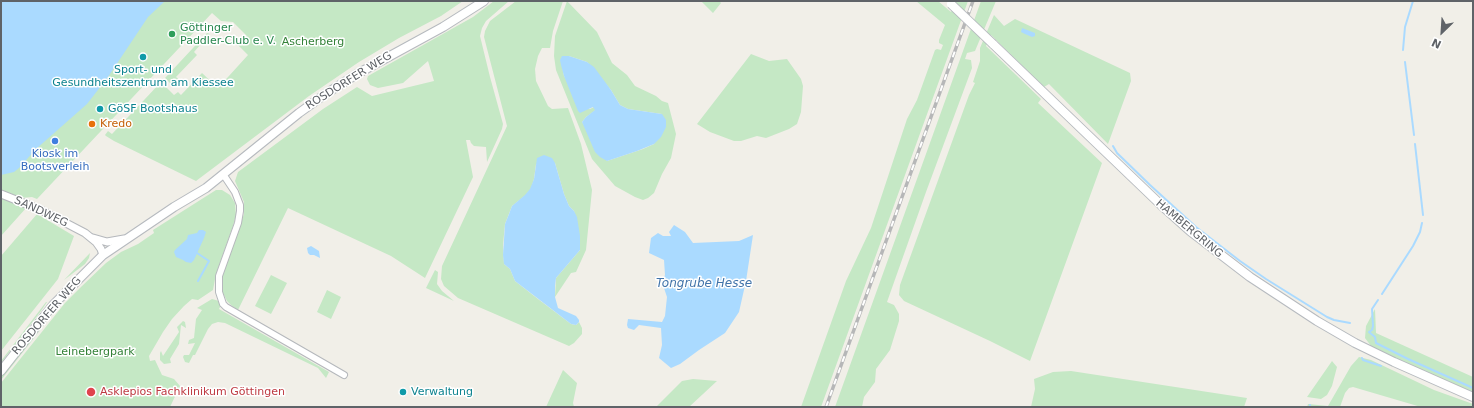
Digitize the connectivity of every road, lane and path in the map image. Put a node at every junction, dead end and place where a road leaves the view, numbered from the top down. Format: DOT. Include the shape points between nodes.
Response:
graph roads {
  1 [pos="484,1"];
  2 [pos="950,2"];
  3 [pos="223,174"];
  4 [pos="1,194"];
  5 [pos="81,231"];
  6 [pos="89,236"];
  7 [pos="128,238"];
  8 [pos="103,255"];
  9 [pos="1,371"];
  10 [pos="344,375"];
  11 [pos="1473,397"];
  1 -- 3 [label="main road, ROSDORFER WEG" via="324,95"];
  2 -- 11 [label="main road, HAMBERGRING, bridge" via="1161,205 1250,277 1286,302 1355,343"];
  3 -- 7 [label="main road, ROSDORFER WEG"];
  3 -- 10 [label="street" via="240,205 238,224 219,276 218,292 223,304"];
  4 -- 5 [label="street, SANDWEG" via="41,210"];
  5 -- 6 [label="street, SANDWEG"];
  5 -- 8 [label="street, SANDWEG"];
  6 -- 7 [label="street" via="107,242"];
  6 -- 8 [label="street, SANDWEG" via="100,246"];
  7 -- 8 [label="main road, ROSDORFER WEG"];
  8 -- 9 [label="main road, ROSDORFER WEG" via="53,305"];
}
